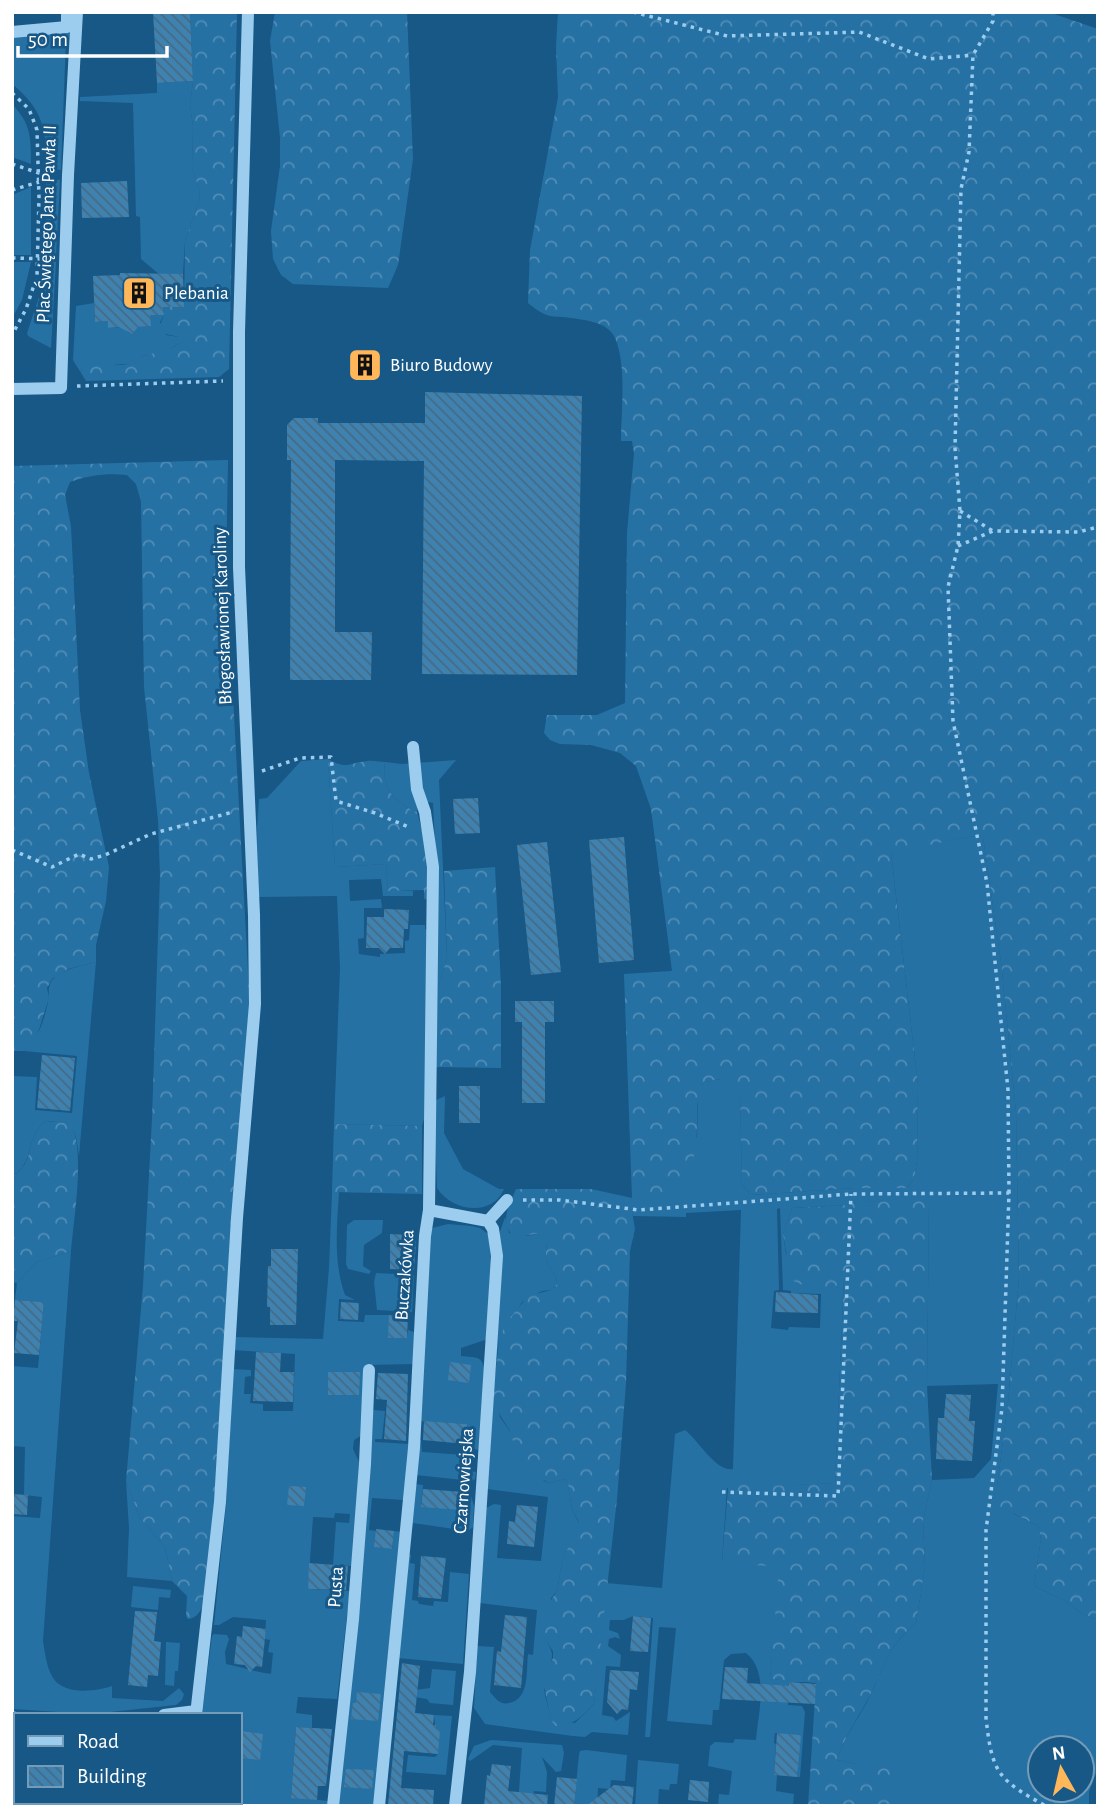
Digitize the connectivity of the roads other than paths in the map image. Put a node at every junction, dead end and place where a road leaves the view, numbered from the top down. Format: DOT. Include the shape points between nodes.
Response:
graph roads {
  1 [pos="67,12"];
  2 [pos="76,12"];
  3 [pos="248,12"];
  4 [pos="12,32"];
  5 [pos="12,389"];
  6 [pos="413,747"];
  7 [pos="507,1200"];
  8 [pos="429,1210"];
  9 [pos="488,1221"];
  10 [pos="369,1370"];
  11 [pos="196,1713"];
  12 [pos="333,1806"];
  13 [pos="379,1806"];
  14 [pos="455,1806"];
  1 -- 4 [label="street" via="67,27"];
  2 -- 5 [label="street, Plac Świętego Jana Pawła II" via="61,388"];
  3 -- 11 [label="street, Błogosławionej Karoliny" via="241,214 239,567 255,1004 220,1502"];
  6 -- 8 [label="street, Buczakówka" via="416,789 425,812 433,867"];
  7 -- 9 [label="street"];
  8 -- 9 [label="street"];
  8 -- 13 [label="street, Buczakówka" via="414,1448"];
  9 -- 14 [label="street, Czarnowiejska" via="497,1256 493,1342 468,1698"];
  10 -- 12 [label="street, Pusta" via="353,1619"];
}
